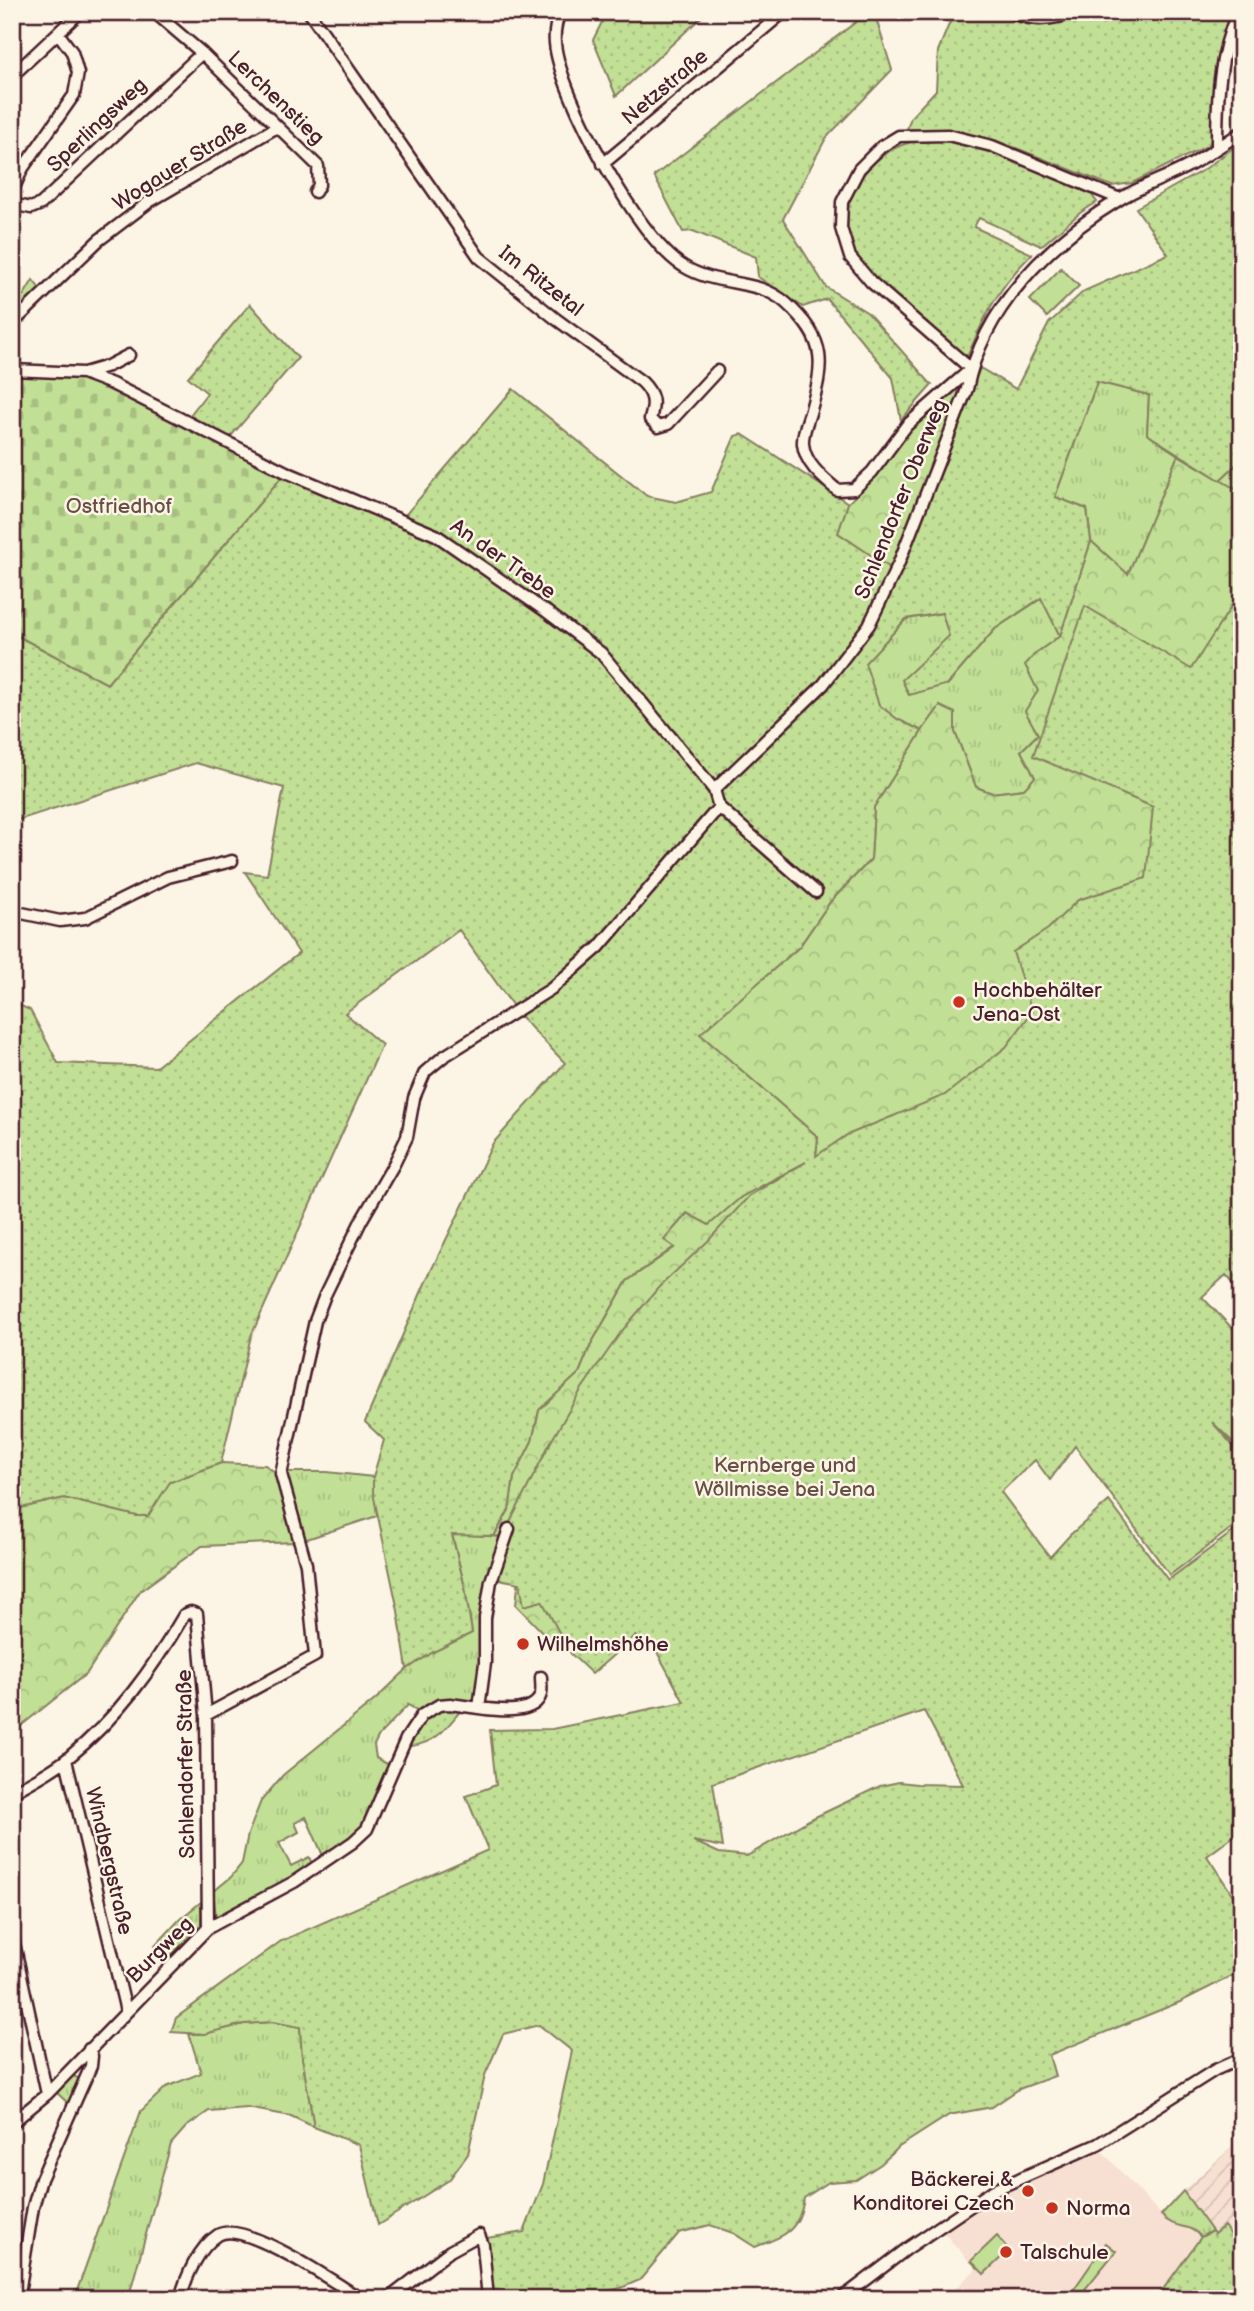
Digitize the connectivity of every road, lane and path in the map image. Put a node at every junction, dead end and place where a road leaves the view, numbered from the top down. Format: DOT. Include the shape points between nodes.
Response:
graph roads {
  1 [pos="80,12"];
  2 [pos="154,12"];
  3 [pos="309,12"];
  4 [pos="560,12"];
  5 [pos="784,12"];
  6 [pos="1011,12"];
  7 [pos="1072,12"];
  8 [pos="1238,12"];
  9 [pos="58,33"];
  10 [pos="202,53"];
  11 [pos="12,76"];
  12 [pos="277,127"];
  13 [pos="1242,132"];
  14 [pos="1217,149"];
  15 [pos="603,164"];
  16 [pos="12,192"];
  17 [pos="316,192"];
  18 [pos="1120,199"];
  19 [pos="12,204"];
  20 [pos="12,324"];
  21 [pos="129,355"];
  22 [pos="971,369"];
  23 [pos="12,370"];
  24 [pos="717,371"];
  25 [pos="83,373"];
  26 [pos="714,790"];
  27 [pos="719,807"];
  28 [pos="232,861"];
  29 [pos="816,892"];
  30 [pos="12,911"];
  31 [pos="509,1529"];
  32 [pos="541,1677"];
  33 [pos="479,1708"];
  34 [pos="206,1715"];
  35 [pos="66,1760"];
  36 [pos="12,1793"];
  37 [pos="208,1928"];
  38 [pos="12,1934"];
  39 [pos="126,2011"];
  40 [pos="89,2049"];
  41 [pos="1242,2058"];
  42 [pos="47,2094"];
  43 [pos="12,2123"];
  44 [pos="18,2299"];
  45 [pos="180,2299"];
  46 [pos="361,2299"];
  47 [pos="388,2299"];
  48 [pos="488,2299"];
  49 [pos="841,2299"];
  1 -- 9 [label="street"];
  2 -- 10 [label="street, Lerchenstieg"];
  3 -- 24 [label="street, Im Ritzetal" via="479,257 642,382 654,404 650,419 658,427 668,424"];
  4 -- 15 [label="street" via="555,46 561,71"];
  5 -- 15 [label="street, Netzstraße"];
  6 -- 7 [label="street" via="1046,19"];
  8 -- 14 [label="street" via="1223,56"];
  9 -- 11 [label="street"];
  9 -- 16 [label="street" via="72,51 78,73 74,95 23,168"];
  10 -- 12 [label="street, Lerchenstieg"];
  10 -- 19 [label="street, Sperlingsweg" via="41,204 31,208"];
  12 -- 17 [label="street, Lerchenstieg" via="318,166"];
  12 -- 20 [label="street, Wogauer Straße" via="149,202 99,240"];
  13 -- 14 [label="street"];
  14 -- 18 [label="street"];
  15 -- 22 [label="street" via="626,202 679,265 716,281 765,289 802,321 821,358 820,379 802,442 810,463 837,490 854,489 906,425"];
  18 -- 22 [label="street" via="1047,255 1015,289 1000,308"];
  18 -- 22 [label="street" via="992,146 948,135 899,136 859,169 842,202 841,228 850,257 871,282"];
  21 -- 25 [label="street, An der Trebe"];
  22 -- 26 [label="street, Schlendorfer Oberweg" via="908,540 869,625 823,685"];
  23 -- 25 [label="street, An der Trebe"];
  25 -- 26 [label="street, An der Trebe" via="286,472 436,535 601,653"];
  26 -- 27 [label="street, An der Trebe"];
  27 -- 29 [label="street"];
  27 -- 34 [label="street" via="599,947 551,989 425,1072 414,1098 407,1137 361,1221 315,1321 281,1474 306,1564 315,1656"];
  28 -- 30 [label="street" via="168,877 85,918 60,921"];
  31 -- 33 [label="street" via="491,1581"];
  32 -- 33 [label="street, Burgweg" via="541,1693 523,1709"];
  33 -- 37 [label="street, Burgweg" via="439,1705 422,1715 406,1739 367,1829 294,1882"];
  34 -- 35 [label="street, Schlendorfer Straße" via="200,1623 191,1612 184,1615 129,1697"];
  34 -- 37 [label="street, Schlendorfer Straße"];
  35 -- 36 [label="street"];
  35 -- 39 [label="street, Windbergstraße"];
  37 -- 39 [label="street, Burgweg"];
  38 -- 42 [label="street"];
  39 -- 40 [label="street, Burgweg"];
  40 -- 42 [label="street, Burgweg"];
  40 -- 44 [label="street" via="91,2066 38,2189"];
  41 -- 49 [label="street" via="1215,2070 1098,2144 994,2190"];
  42 -- 43 [label="street, Burgweg"];
  45 -- 46 [label="street" via="202,2252 219,2235 232,2231 282,2251"];
  47 -- 48 [label="street" via="450,2251 479,2235"];
}
